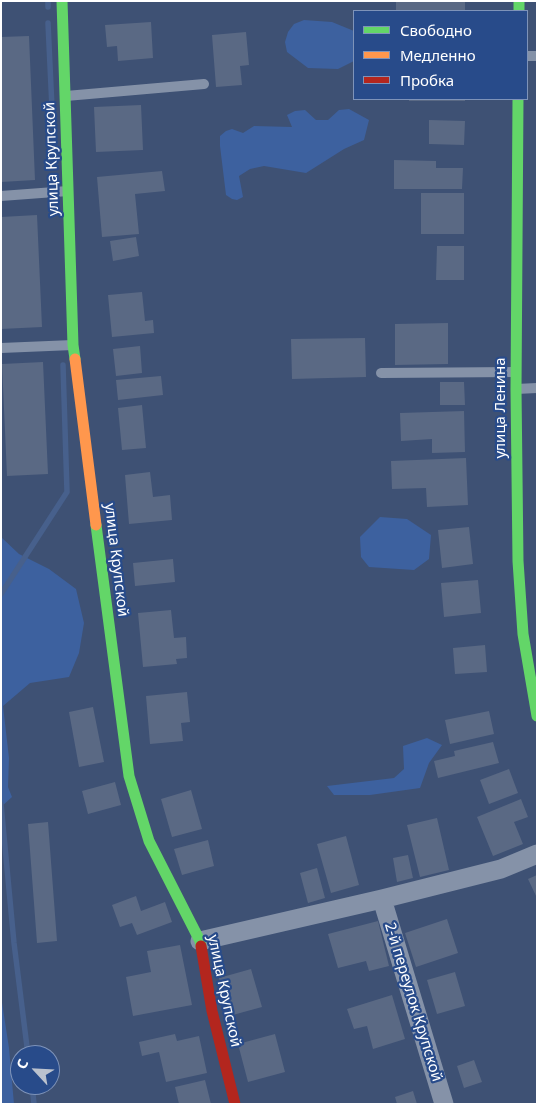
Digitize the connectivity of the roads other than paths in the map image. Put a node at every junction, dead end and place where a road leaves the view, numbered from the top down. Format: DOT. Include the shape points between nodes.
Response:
graph roads {
  1 [pos="62,1"];
  2 [pos="204,84"];
  3 [pos="65,96"];
  4 [pos="518,100"];
  5 [pos="68,191"];
  6 [pos="1,196"];
  7 [pos="73,345"];
  8 [pos="1,348"];
  9 [pos="516,372"];
  10 [pos="381,373"];
  11 [pos="537,388"];
  12 [pos="516,389"];
  13 [pos="537,716"];
  14 [pos="537,854"];
  15 [pos="382,900"];
  16 [pos="200,941"];
  17 [pos="235,1104"];
  18 [pos="444,1104"];
  1 -- 3 [label="street, улица Крупской"];
  2 -- 3 [label="lane"];
  3 -- 5 [label="street, улица Крупской"];
  4 -- 9 [label="street, улица Ленина"];
  5 -- 6 [label="lane"];
  5 -- 7 [label="street, улица Крупской"];
  7 -- 8 [label="lane"];
  7 -- 16 [label="street, улица Крупской" via="129,776 149,841"];
  9 -- 10 [label="lane"];
  9 -- 12 [label="street, улица Ленина"];
  11 -- 12 [label="lane"];
  12 -- 13 [label="street, улица Ленина" via="518,561 523,634"];
  14 -- 15 [label="street" via="501,868"];
  15 -- 16 [label="street"];
  15 -- 18 [label="street, 2-й переулок Крупской"];
  16 -- 17 [label="street, улица Крупской" via="212,1011"];
}
